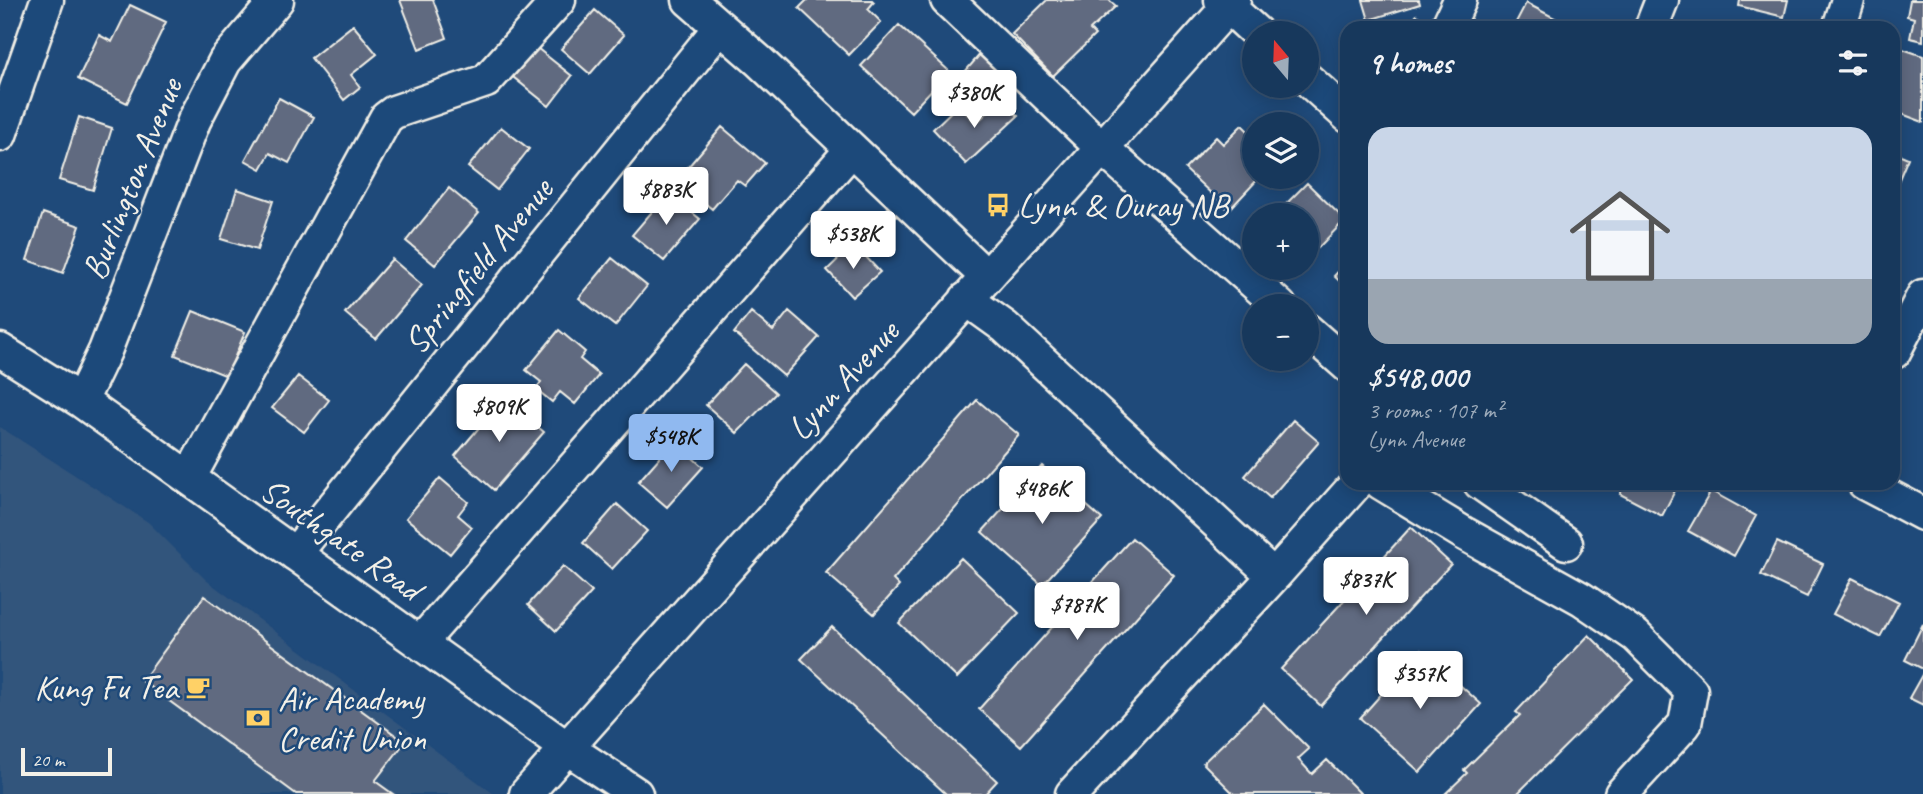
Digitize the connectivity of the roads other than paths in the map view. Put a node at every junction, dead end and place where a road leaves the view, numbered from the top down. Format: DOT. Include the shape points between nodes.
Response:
graph roads {
  1 [pos="47,0"];
  2 [pos="277,0"];
  3 [pos="559,0"];
  4 [pos="689,0"];
  5 [pos="947,0"];
  6 [pos="1460,0"];
  7 [pos="1662,0"];
  8 [pos="1848,0"];
  9 [pos="1228,2"];
  10 [pos="1246,21"];
  11 [pos="1450,21"];
  12 [pos="1654,21"];
  13 [pos="1841,21"];
  14 [pos="720,27"];
  15 [pos="1320,91"];
  16 [pos="1340,110"];
  17 [pos="0,135"];
  18 [pos="1102,148"];
  19 [pos="852,149"];
  20 [pos="976,288"];
  21 [pos="1266,294"];
  22 [pos="1923,296"];
  23 [pos="1900,340"];
  24 [pos="1319,341"];
  25 [pos="0,350"];
  26 [pos="1340,359"];
  27 [pos="81,401"];
  28 [pos="189,478"];
  29 [pos="1351,490"];
  30 [pos="1393,490"];
  31 [pos="1490,490"];
  32 [pos="1877,490"];
  33 [pos="1923,514"];
  34 [pos="1566,542"];
  35 [pos="295,554"];
  36 [pos="1274,576"];
  37 [pos="421,643"];
  38 [pos="567,748"];
  39 [pos="526,794"];
  40 [pos="635,794"];
  41 [pos="1072,794"];
  42 [pos="1621,794"];
  1 -- 17 [label="street"];
  2 -- 27 [label="street, Burlington Avenue" via="226,61 209,90"];
  3 -- 28 [label="street" via="486,81 386,118"];
  4 -- 14 [label="street"];
  5 -- 18 [label="street"];
  6 -- 11 [label="street"];
  7 -- 12 [label="street"];
  8 -- 13 [label="street"];
  9 -- 10 [label="street"];
  9 -- 18 [label="street, Lynn Avenue"];
  14 -- 19 [label="street"];
  14 -- 35 [label="street, Springfield Avenue"];
  15 -- 16 [label="street"];
  18 -- 20 [label="street, Lynn Avenue"];
  18 -- 21 [label="street"];
  19 -- 20 [label="street"];
  19 -- 37 [label="street"];
  20 -- 36 [label="street" via="1005,327"];
  20 -- 38 [label="street, Lynn Avenue"];
  22 -- 23 [label="street"];
  24 -- 26 [label="street"];
  25 -- 27 [label="street, Southgate Road"];
  27 -- 28 [label="street, Southgate Road"];
  28 -- 35 [label="street, Southgate Road"];
  29 -- 36 [label="street"];
  30 -- 42 [label="street" via="1583,599 1636,636 1691,691 1685,723"];
  31 -- 34 [label="street"];
  32 -- 33 [label="street"];
  35 -- 37 [label="street, Southgate Road"];
  36 -- 41 [label="street"];
  37 -- 38 [label="street, Southgate Road"];
  38 -- 39 [label="street, Lynn Avenue"];
  38 -- 40 [label="street, Southgate Road"];
}
